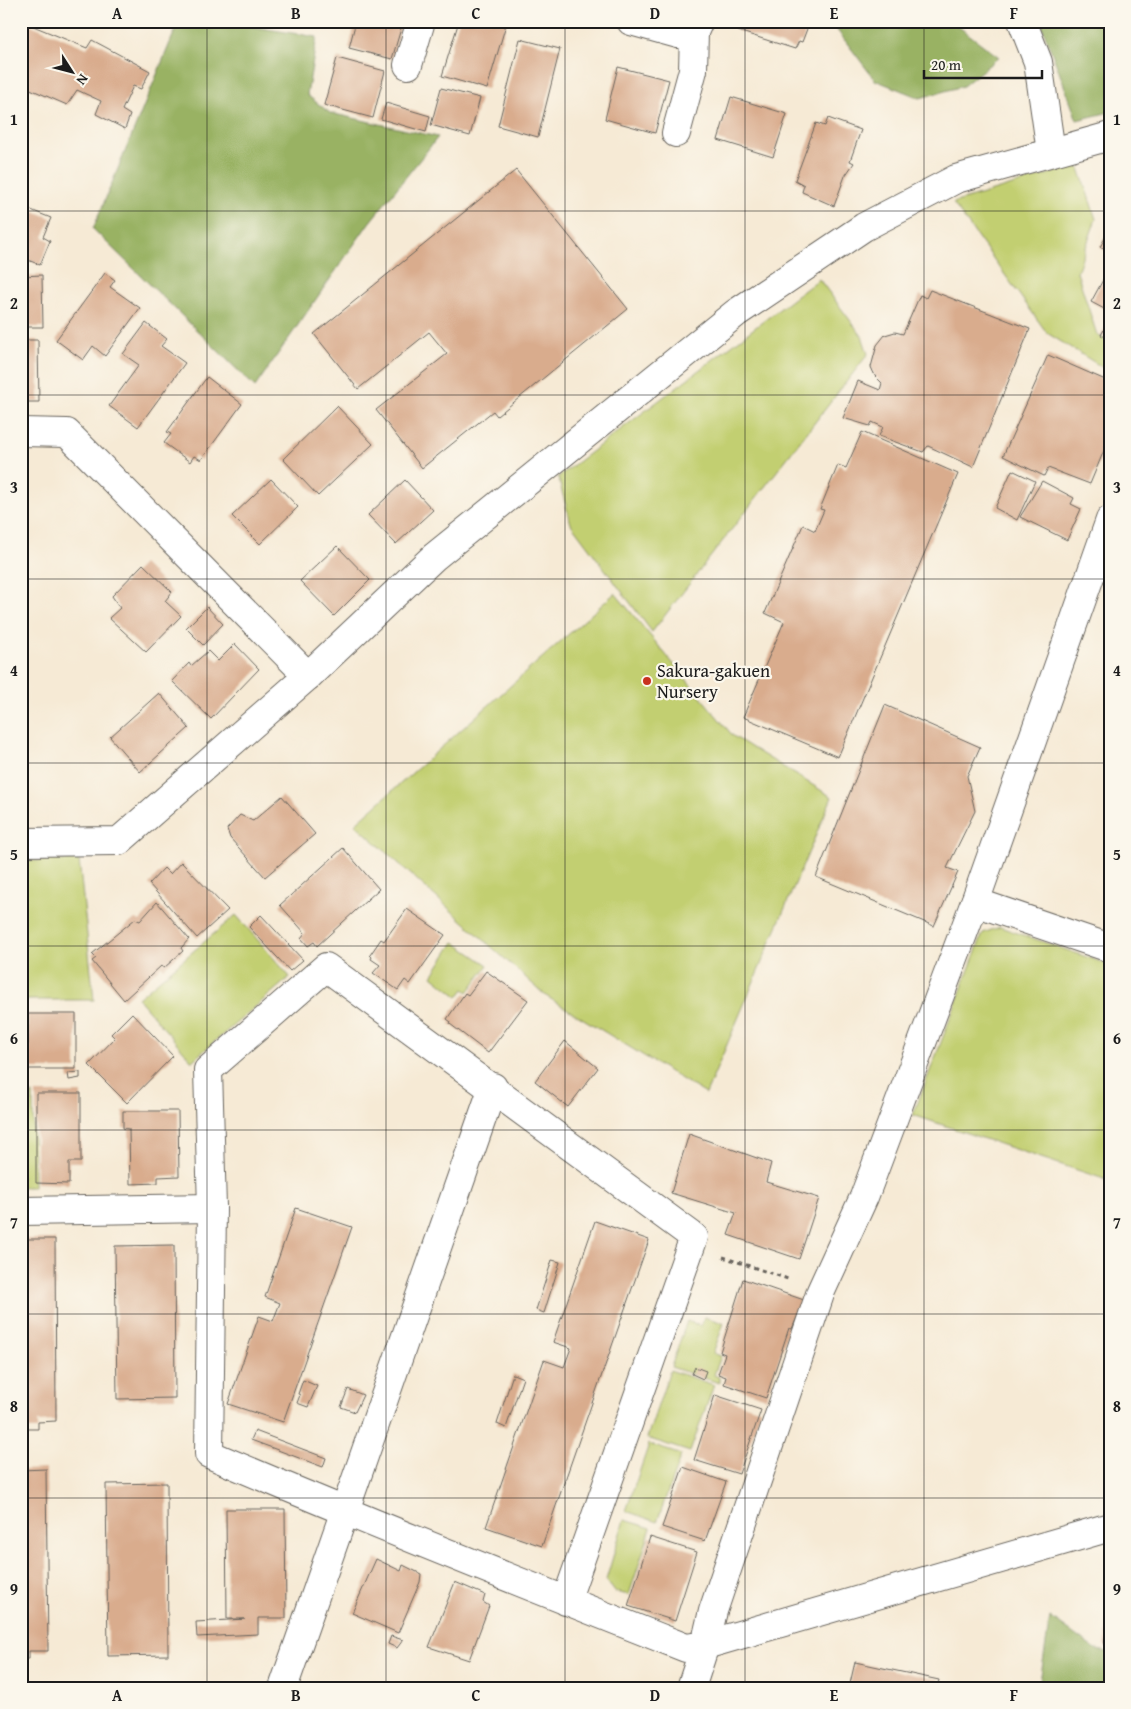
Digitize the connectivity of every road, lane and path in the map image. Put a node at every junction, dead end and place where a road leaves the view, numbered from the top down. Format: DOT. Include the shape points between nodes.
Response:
graph roads {
  1 [pos="420,21"];
  2 [pos="631,21"];
  3 [pos="1022,21"];
  4 [pos="696,27"];
  5 [pos="408,66"];
  6 [pos="676,133"];
  7 [pos="1110,136"];
  8 [pos="1051,152"];
  9 [pos="21,432"];
  10 [pos="1110,520"];
  11 [pos="308,676"];
  12 [pos="21,842"];
  13 [pos="975,902"];
  14 [pos="1110,948"];
  15 [pos="493,1088"];
  16 [pos="212,1208"];
  17 [pos="21,1211"];
  18 [pos="691,1245"];
  19 [pos="821,1291"];
  20 [pos="344,1512"];
  21 [pos="1110,1527"];
  22 [pos="566,1601"];
  23 [pos="705,1645"];
  24 [pos="282,1688"];
  25 [pos="691,1688"];
  1 -- 5 [label="street"];
  2 -- 4 [label="street" via="678,34"];
  3 -- 8 [label="street" via="1038,62"];
  4 -- 6 [label="street" via="693,70"];
  7 -- 8 [label="street"];
  8 -- 11 [label="street" via="956,179 864,227 736,313 434,557"];
  9 -- 11 [label="street" via="67,433"];
  10 -- 13 [label="street"];
  11 -- 12 [label="street" via="119,841"];
  13 -- 14 [label="street"];
  13 -- 19 [label="street" via="864,1197"];
  15 -- 16 [label="street" via="326,967 208,1070"];
  15 -- 18 [label="street" via="694,1236"];
  15 -- 20 [label="street"];
  16 -- 17 [label="street"];
  16 -- 20 [label="street" via="209,1454"];
  18 -- 19 [label="path"];
  18 -- 22 [label="street"];
  19 -- 23 [label="street" via="713,1611"];
  20 -- 22 [label="street"];
  20 -- 24 [label="street"];
  21 -- 23 [label="street"];
  22 -- 23 [label="street" via="686,1648"];
  23 -- 25 [label="street"];
}
